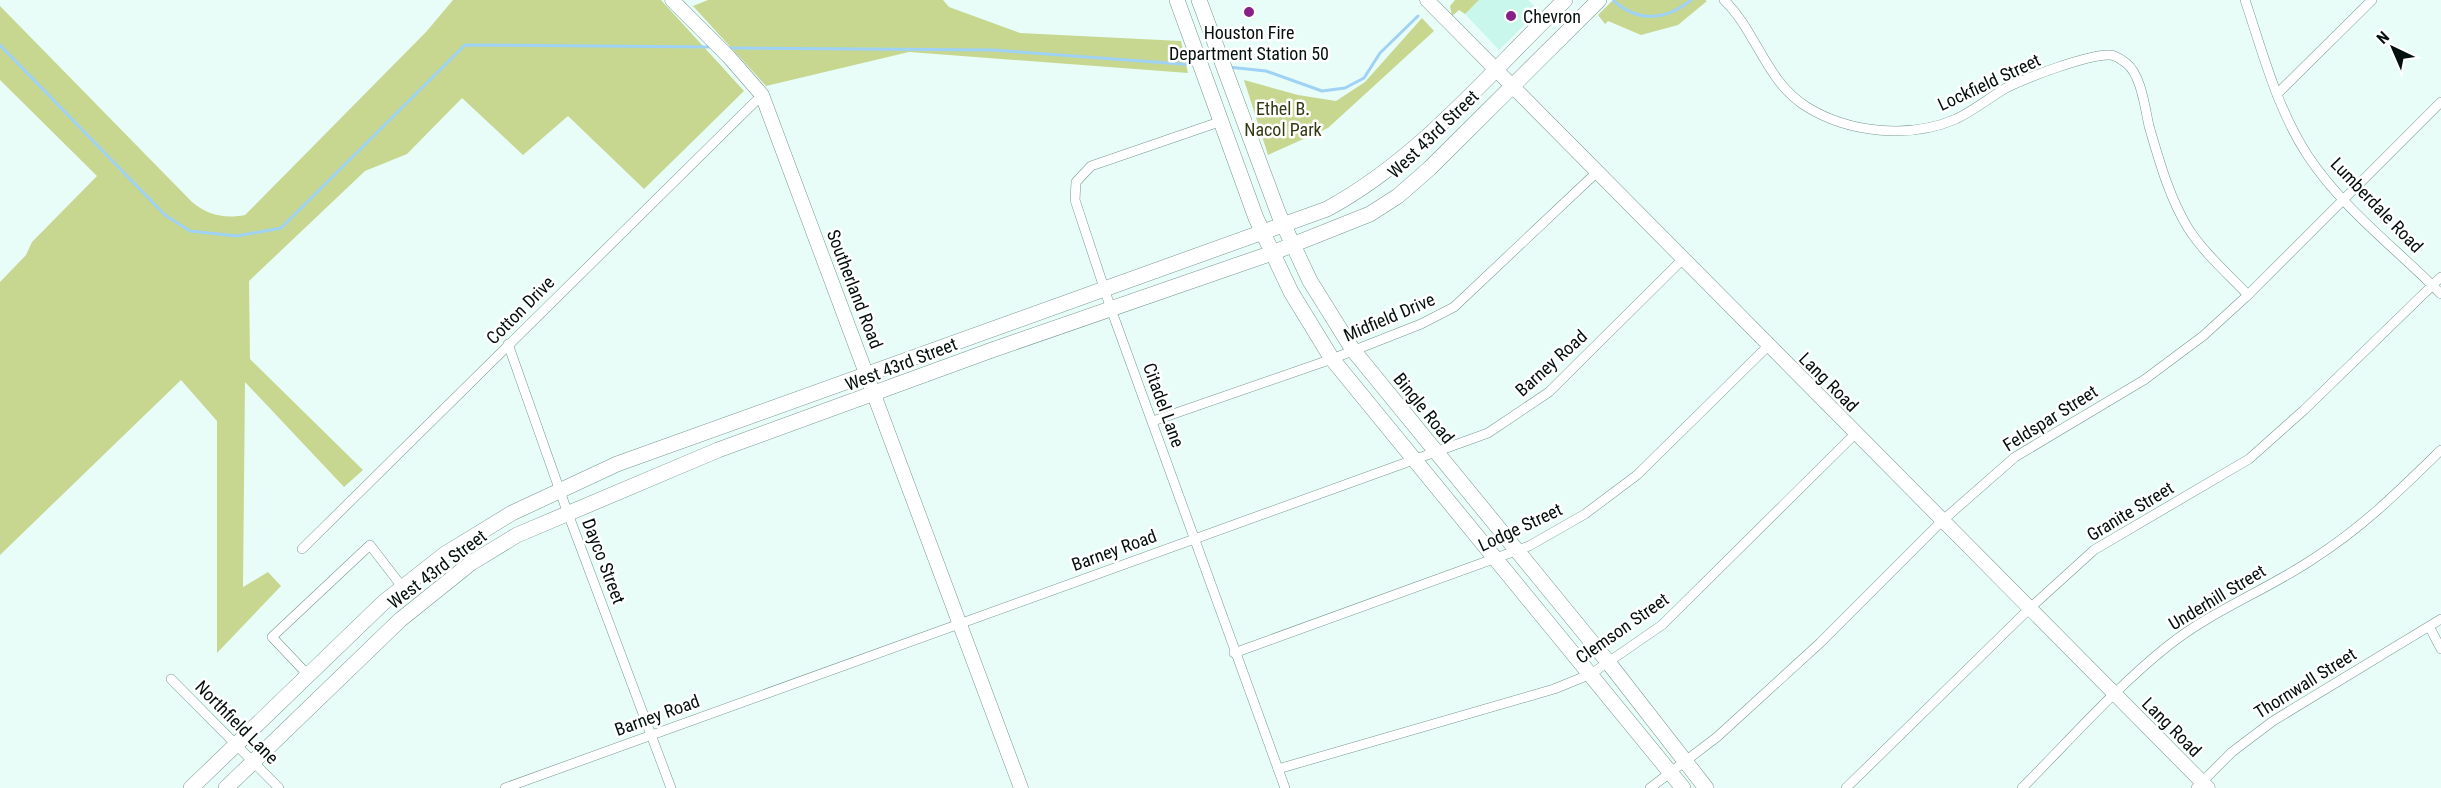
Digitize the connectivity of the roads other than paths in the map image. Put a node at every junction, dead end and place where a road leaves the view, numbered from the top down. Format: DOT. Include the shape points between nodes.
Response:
graph roads {
  1 [pos="672,0"];
  2 [pos="1177,0"];
  3 [pos="1427,0"];
  4 [pos="1565,0"];
  5 [pos="1599,0"];
  6 [pos="1724,0"];
  7 [pos="2245,0"];
  8 [pos="2372,0"];
  9 [pos="1200,5"];
  10 [pos="1183,16"];
  11 [pos="1494,69"];
  12 [pos="1510,86"];
  13 [pos="2277,94"];
  14 [pos="762,96"];
  15 [pos="2441,102"];
  16 [pos="1222,121"];
  17 [pos="1414,151"];
  18 [pos="1430,168"];
  19 [pos="1596,172"];
  20 [pos="2343,199"];
  21 [pos="1284,226"];
  22 [pos="1263,234"];
  23 [pos="1292,245"];
  24 [pos="1272,253"];
  25 [pos="1683,259"];
  26 [pos="2441,277"];
  27 [pos="2433,285"];
  28 [pos="1104,290"];
  29 [pos="2441,294"];
  30 [pos="2248,295"];
  31 [pos="1111,309"];
  32 [pos="986,331"];
  33 [pos="508,344"];
  34 [pos="1768,346"];
  35 [pos="992,350"];
  36 [pos="1353,350"];
  37 [pos="1332,359"];
  38 [pos="867,372"];
  39 [pos="875,395"];
  40 [pos="1153,421"];
  41 [pos="708,430"];
  42 [pos="1855,434"];
  43 [pos="718,450"];
  44 [pos="2441,450"];
  45 [pos="1436,453"];
  46 [pos="1413,460"];
  47 [pos="560,489"];
  48 [pos="567,511"];
  49 [pos="1942,521"];
  50 [pos="1193,539"];
  51 [pos="303,549"];
  52 [pos="1516,550"];
  53 [pos="1495,559"];
  54 [pos="403,588"];
  55 [pos="384,602"];
  56 [pos="2029,609"];
  57 [pos="2441,619"];
  58 [pos="400,620"];
  59 [pos="959,624"];
  60 [pos="2430,628"];
  61 [pos="2441,649"];
  62 [pos="1234,653"];
  63 [pos="1608,662"];
  64 [pos="1591,674"];
  65 [pos="308,675"];
  66 [pos="171,679"];
  67 [pos="2115,696"];
  68 [pos="651,735"];
  69 [pos="236,743"];
  70 [pos="254,761"];
  71 [pos="1686,761"];
  72 [pos="1278,769"];
  73 [pos="1671,772"];
  74 [pos="2202,786"];
  75 [pos="191,788"];
  76 [pos="226,788"];
  77 [pos="279,788"];
  78 [pos="505,788"];
  79 [pos="671,788"];
  80 [pos="1021,788"];
  81 [pos="1285,788"];
  82 [pos="1650,788"];
  83 [pos="1683,788"];
  84 [pos="1706,788"];
  85 [pos="1846,788"];
  86 [pos="2022,788"];
  1 -- 14 [label="street, Southerland Road"];
  2 -- 10 [label="main road"];
  3 -- 11 [label="street, Lang Road"];
  4 -- 11 [label="main road, West 43rd Street"];
  5 -- 12 [label="main road, West 43rd Street"];
  6 -- 30 [label="street, Lockfield Street" via="1736,11 1768,68 1788,93 1823,116 1879,130 1917,130 1956,119 2007,88 2090,59 2111,55 2128,64 2137,80 2157,153 2187,227"];
  7 -- 13 [label="street, Lumberdale Road"];
  8 -- 13 [label="street"];
  9 -- 10 [label="main road"];
  9 -- 21 [label="main road, Bingle Road"];
  10 -- 16 [label="main road"];
  11 -- 12 [label="street, Lang Road"];
  11 -- 17 [label="main road, West 43rd Street"];
  12 -- 18 [label="main road, West 43rd Street"];
  12 -- 19 [label="street, Lang Road"];
  13 -- 20 [label="street, Lumberdale Road" via="2308,157"];
  14 -- 33 [label="street, Cotton Drive"];
  14 -- 38 [label="street, Southerland Road"];
  15 -- 20 [label="street, Feldspar Street"];
  16 -- 22 [label="main road"];
  16 -- 28 [label="street, Citadel Lane" via="1091,166 1076,182 1075,200"];
  17 -- 18 [label="main road"];
  17 -- 21 [label="main road, West 43rd Street" via="1358,193"];
  18 -- 23 [label="main road, West 43rd Street" via="1370,214"];
  19 -- 25 [label="street, Lang Road"];
  19 -- 36 [label="street, Midfield Drive" via="1454,306 1421,324"];
  20 -- 27 [label="street, Lumberdale Road"];
  20 -- 30 [label="street, Feldspar Street"];
  21 -- 22 [label="main road, West 43rd Street"];
  21 -- 23 [label="main road, Bingle Road"];
  22 -- 24 [label="main road"];
  22 -- 28 [label="main road, West 43rd Street"];
  23 -- 24 [label="main road, West 43rd Street"];
  23 -- 36 [label="main road, Bingle Road"];
  24 -- 31 [label="main road, West 43rd Street"];
  24 -- 37 [label="main road"];
  25 -- 34 [label="street, Lang Road"];
  25 -- 45 [label="street, Barney Road" via="1534,404 1488,433"];
  26 -- 27 [label="street, Granite Street"];
  27 -- 29 [label="street, Lumberdale Road"];
  27 -- 56 [label="street, Granite Street" via="2249,459 2094,550"];
  28 -- 31 [label="street, Citadel Lane"];
  28 -- 32 [label="main road, West 43rd Street"];
  30 -- 49 [label="street, Feldspar Street" via="2203,336 2144,380 2015,457"];
  31 -- 35 [label="main road, West 43rd Street"];
  31 -- 40 [label="street, Citadel Lane"];
  32 -- 35 [label="main road"];
  32 -- 38 [label="main road, West 43rd Street"];
  33 -- 47 [label="street, Dayco Street"];
  33 -- 51 [label="street, Cotton Drive"];
  34 -- 42 [label="street, Lang Road"];
  34 -- 52 [label="street, Lodge Street" via="1620,489 1585,514"];
  35 -- 39 [label="main road, West 43rd Street"];
  36 -- 37 [label="street, Midfield Drive"];
  36 -- 45 [label="main road, Bingle Road"];
  37 -- 40 [label="street, Midfield Drive"];
  37 -- 46 [label="main road"];
  38 -- 39 [label="street, Southerland Road"];
  38 -- 41 [label="main road, West 43rd Street"];
  39 -- 43 [label="main road, West 43rd Street"];
  39 -- 59 [label="street, Southerland Road"];
  40 -- 50 [label="street, Citadel Lane"];
  41 -- 43 [label="main road"];
  41 -- 47 [label="main road, West 43rd Street"];
  42 -- 49 [label="street, Lang Road"];
  42 -- 63 [label="street, Clemson Street" via="1662,625"];
  43 -- 48 [label="main road, West 43rd Street"];
  44 -- 67 [label="street, Underhill Street" via="2367,521 2312,560 2235,602 2169,645"];
  45 -- 46 [label="street, Barney Road"];
  45 -- 52 [label="main road, Bingle Road"];
  46 -- 50 [label="street, Barney Road"];
  46 -- 53 [label="main road"];
  47 -- 48 [label="street, Dayco Street"];
  47 -- 54 [label="main road, West 43rd Street" via="512,513 445,555"];
  48 -- 58 [label="main road, West 43rd Street" via="471,563"];
  48 -- 68 [label="street, Dayco Street"];
  49 -- 56 [label="street, Lang Road"];
  49 -- 71 [label="street, Feldspar Street" via="1820,643"];
  50 -- 59 [label="street, Barney Road"];
  50 -- 62 [label="street, Citadel Lane"];
  52 -- 53 [label="street, Lodge Street"];
  52 -- 63 [label="main road, Bingle Road"];
  53 -- 62 [label="street, Lodge Street"];
  53 -- 64 [label="main road"];
  54 -- 55 [label="main road, West 43rd Street"];
  54 -- 65 [label="street" via="370,545 272,637"];
  55 -- 58 [label="main road"];
  55 -- 65 [label="main road, West 43rd Street"];
  56 -- 67 [label="street, Lang Road"];
  56 -- 85 [label="street, Granite Street"];
  57 -- 60 [label="street, Thornwall Street"];
  58 -- 70 [label="main road, West 43rd Street"];
  59 -- 68 [label="street, Barney Road"];
  59 -- 80 [label="street, Southerland Road"];
  60 -- 61 [label="street"];
  60 -- 74 [label="street, Thornwall Street" via="2273,721 2232,752"];
  62 -- 72 [label="street, Citadel Lane"];
  63 -- 64 [label="street, Clemson Street"];
  63 -- 71 [label="main road, Bingle Road"];
  64 -- 72 [label="street, Clemson Street" via="1554,689"];
  64 -- 73 [label="main road"];
  65 -- 69 [label="main road, West 43rd Street"];
  66 -- 69 [label="street, Northfield Lane"];
  67 -- 74 [label="street, Lang Road"];
  67 -- 86 [label="street, Underhill Street"];
  68 -- 78 [label="street, Barney Road"];
  68 -- 79 [label="street, Dayco Street"];
  69 -- 70 [label="street, Northfield Lane"];
  69 -- 75 [label="main road, West 43rd Street"];
  70 -- 76 [label="main road, West 43rd Street"];
  70 -- 77 [label="street, Northfield Lane"];
  71 -- 73 [label="street, Feldspar Street"];
  71 -- 84 [label="main road, Bingle Road"];
  72 -- 81 [label="street, Citadel Lane"];
  73 -- 82 [label="street, Feldspar Street"];
  73 -- 83 [label="main road"];
}
